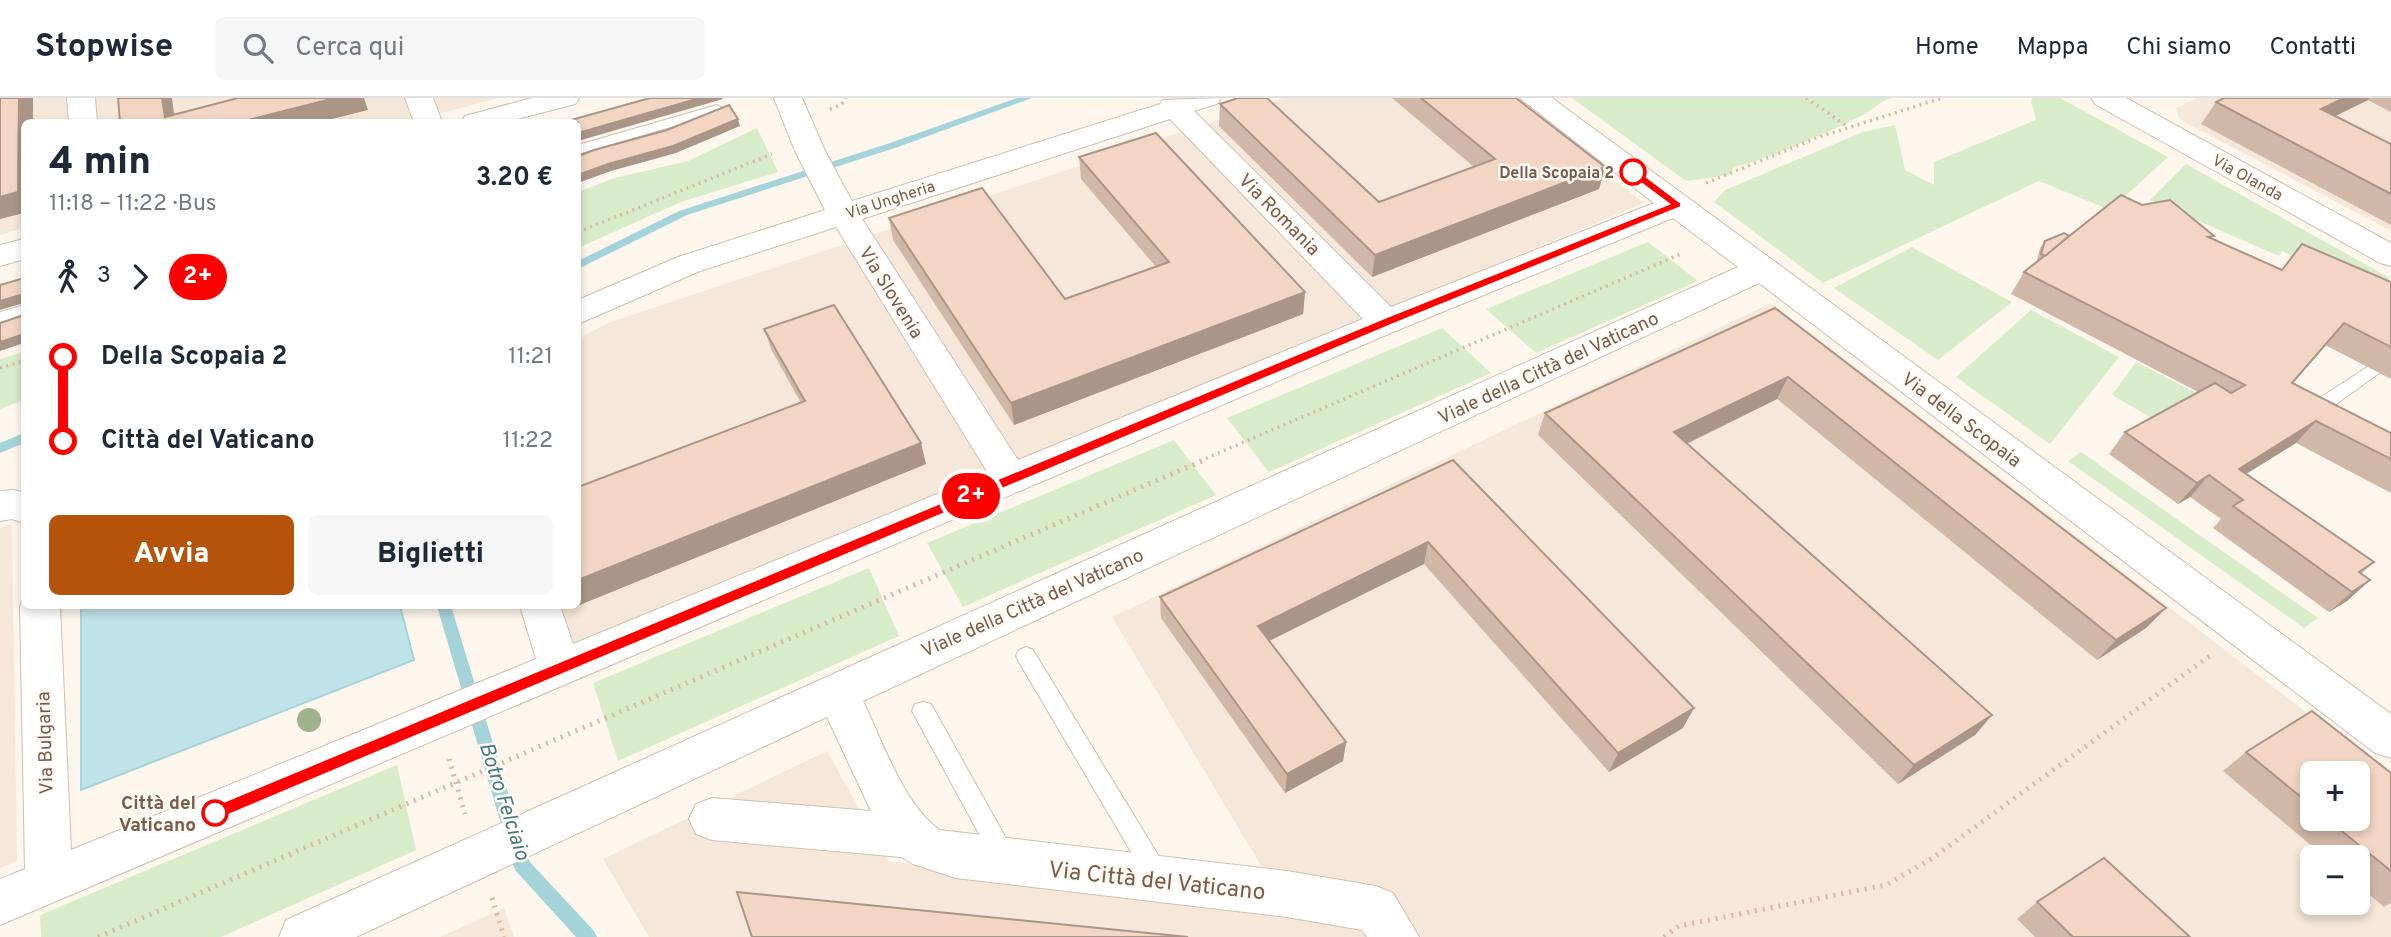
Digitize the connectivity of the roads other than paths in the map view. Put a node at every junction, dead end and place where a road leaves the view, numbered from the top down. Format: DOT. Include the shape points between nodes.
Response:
graph roads {
  1 [pos="80,98"];
  2 [pos="419,98"];
  3 [pos="565,98"];
  4 [pos="788,98"];
  5 [pos="1207,98"];
  6 [pos="1534,98"];
  7 [pos="2123,101"];
  8 [pos="1173,106"];
  9 [pos="717,109"];
  10 [pos="83,119"];
  11 [pos="427,119"];
  12 [pos="486,119"];
  13 [pos="581,149"];
  14 [pos="1690,195"];
  15 [pos="839,206"];
  16 [pos="21,250"];
  17 [pos="0,256"];
  18 [pos="2391,256"];
  19 [pos="1761,269"];
  20 [pos="21,312"];
  21 [pos="581,312"];
  22 [pos="0,318"];
  23 [pos="1386,322"];
  24 [pos="2372,370"];
  25 [pos="2315,410"];
  26 [pos="1011,479"];
  27 [pos="0,506"];
  28 [pos="21,507"];
  29 [pos="40,609"];
  30 [pos="541,609"];
  31 [pos="1026,656"];
  32 [pos="560,670"];
  33 [pos="836,690"];
  34 [pos="923,711"];
  35 [pos="2391,739"];
  36 [pos="712,819"];
  37 [pos="910,836"];
  38 [pos="1008,864"];
  39 [pos="1160,880"];
  40 [pos="49,881"];
  41 [pos="0,902"];
  42 [pos="303,937"];
  43 [pos="1395,937"];
  1 -- 10 [label="street"];
  2 -- 11 [label="street"];
  3 -- 12 [label="street"];
  4 -- 15 [label="street, Via Slovenia"];
  5 -- 8 [label="street, Via Ungheria"];
  6 -- 14 [label="street, Via della Scopaia"];
  7 -- 18 [label="street, Via Olanda"];
  8 -- 15 [label="street, Via Ungheria"];
  8 -- 23 [label="street, Via Romania"];
  9 -- 13 [label="lane"];
  14 -- 19 [label="street, Via della Scopaia"];
  14 -- 23 [label="street"];
  15 -- 21 [label="street, Via Ungheria"];
  15 -- 26 [label="street, Via Slovenia"];
  16 -- 17 [label="street"];
  19 -- 33 [label="street, Viale della Città del Vaticano"];
  19 -- 35 [label="street, Via della Scopaia"];
  20 -- 22 [label="lane"];
  23 -- 26 [label="street"];
  24 -- 25 [label="lane"];
  26 -- 32 [label="street"];
  27 -- 28 [label="street"];
  29 -- 40 [label="street, Via Bulgaria"];
  30 -- 32 [label="street"];
  31 -- 39 [label="lane"];
  32 -- 40 [label="street"];
  33 -- 37 [label="street"];
  33 -- 42 [label="street, Viale della Città del Vaticano" via="547,826 478,838"];
  34 -- 38 [label="lane"];
  36 -- 37 [label="street, Via Città del Vaticano"];
  37 -- 38 [label="street, Via Città del Vaticano" via="929,849"];
  38 -- 39 [label="street, Via Città del Vaticano"];
  39 -- 43 [label="street, Via Città del Vaticano" via="1376,909"];
  40 -- 41 [label="street"];
}
